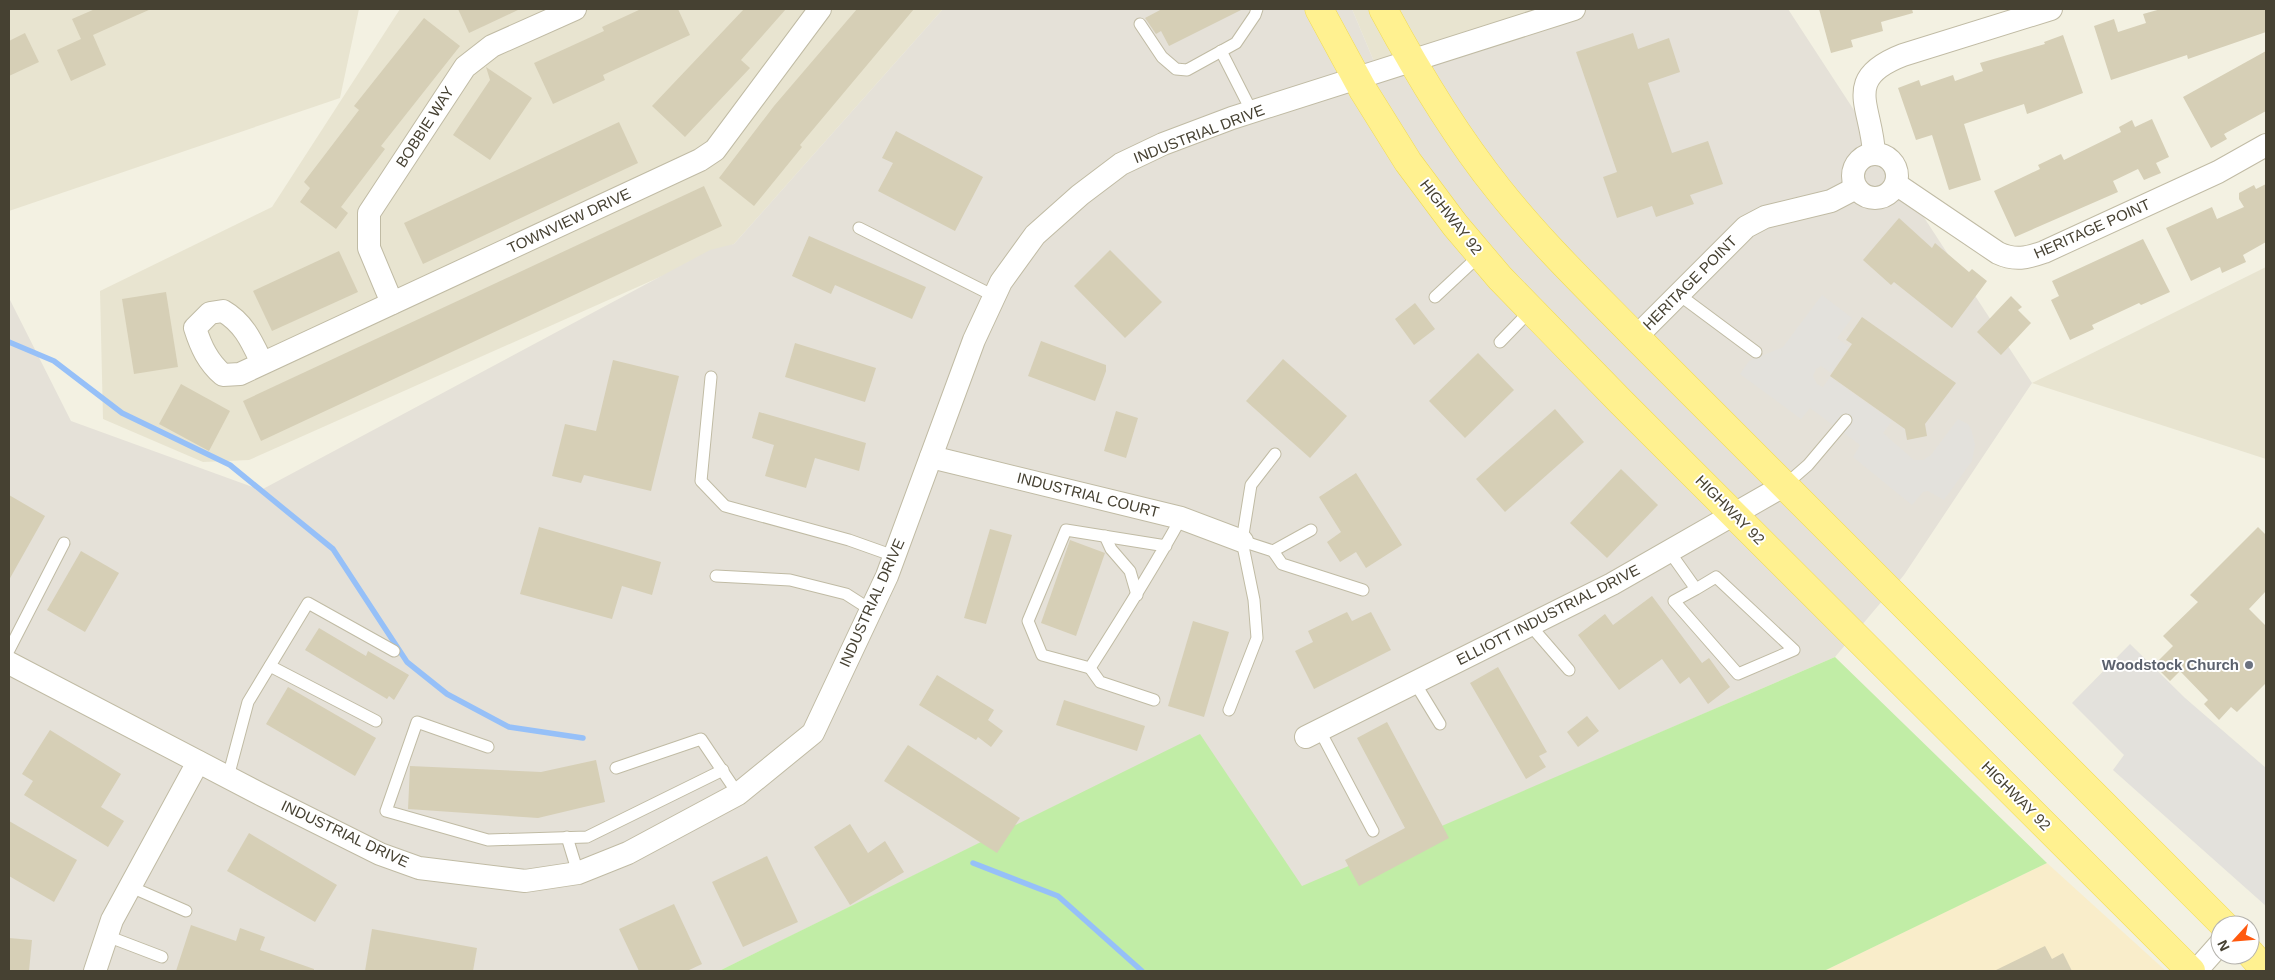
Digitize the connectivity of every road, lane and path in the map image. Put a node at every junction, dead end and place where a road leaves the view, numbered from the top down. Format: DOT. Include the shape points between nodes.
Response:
graph roads {
  1 [pos="574,9"];
  2 [pos="820,9"];
  3 [pos="1257,9"];
  4 [pos="1319,9"];
  5 [pos="1383,9"];
  6 [pos="1574,9"];
  7 [pos="2050,9"];
  8 [pos="1140,24"];
  9 [pos="1221,51"];
  10 [pos="1412,61"];
  11 [pos="1357,79"];
  12 [pos="1252,112"];
  13 [pos="2266,145"];
  14 [pos="1874,154"];
  15 [pos="1896,184"];
  16 [pos="1856,188"];
  17 [pos="859,228"];
  18 [pos="1480,255"];
  19 [pos="1678,294"];
  20 [pos="994,296"];
  21 [pos="1435,297"];
  22 [pos="392,303"];
  23 [pos="1531,310"];
  24 [pos="1636,337"];
  25 [pos="1500,342"];
  26 [pos="1756,352"];
  27 [pos="262,363"];
  28 [pos="711,377"];
  29 [pos="1846,420"];
  30 [pos="1275,454"];
  31 [pos="931,457"];
  32 [pos="1785,485"];
  33 [pos="1735,514"];
  34 [pos="1181,518"];
  35 [pos="1311,530"];
  36 [pos="1105,536"];
  37 [pos="1242,541"];
  38 [pos="64,543"];
  39 [pos="1166,546"];
  40 [pos="1273,551"];
  41 [pos="1669,552"];
  42 [pos="894,556"];
  43 [pos="716,576"];
  44 [pos="1696,589"];
  45 [pos="1363,590"];
  46 [pos="1137,595"];
  47 [pos="871,610"];
  48 [pos="1530,625"];
  49 [pos="9,650"];
  50 [pos="394,652"];
  51 [pos="9,663"];
  52 [pos="270,666"];
  53 [pos="1090,668"];
  54 [pos="1569,670"];
  55 [pos="1415,683"];
  56 [pos="1154,700"];
  57 [pos="1229,710"];
  58 [pos="376,720"];
  59 [pos="1440,724"];
  60 [pos="1313,734"];
  61 [pos="488,747"];
  62 [pos="198,762"];
  63 [pos="616,768"];
  64 [pos="722,770"];
  65 [pos="228,778"];
  66 [pos="738,794"];
  67 [pos="1373,831"];
  68 [pos="567,837"];
  69 [pos="578,874"];
  70 [pos="130,887"];
  71 [pos="186,911"];
  72 [pos="2214,915"];
  73 [pos="107,936"];
  74 [pos="2210,955"];
  75 [pos="162,957"];
  76 [pos="95,971"];
  77 [pos="2190,971"];
  78 [pos="2196,971"];
  1 -- 22 [label="street, BOBBIE WAY" via="492,46 465,67 369,213 369,248"];
  2 -- 22 [label="street, TOWNVIEW DRIVE" via="707,155"];
  3 -- 9 [label="lane" via="1256,16 1236,43"];
  4 -- 11 [label="main road, HIGHWAY 92"];
  5 -- 10 [label="main road"];
  6 -- 10 [label="street, INDUSTRIAL DRIVE"];
  7 -- 14 [label="street" via="1903,55 1872,74 1863,97 1873,133"];
  8 -- 9 [label="lane" via="1162,57 1176,69 1187,70"];
  9 -- 12 [label="lane"];
  10 -- 11 [label="street, INDUSTRIAL DRIVE"];
  10 -- 24 [label="main road" via="1455,130 1499,190 1541,240"];
  11 -- 12 [label="street, INDUSTRIAL DRIVE"];
  11 -- 18 [label="main road, HIGHWAY 92" via="1408,162"];
  12 -- 20 [label="street, INDUSTRIAL DRIVE" via="1163,144 1122,164 1080,195 1035,235"];
  13 -- 15 [label="street, HERITAGE POINT" via="2218,172 2023,259 1998,253"];
  14 -- 15 [label="street" via="1894,163 1898,177"];
  14 -- 16 [label="street" via="1866,155 1855,165 1852,173"];
  15 -- 16 [label="street" via="1881,198 1866,197"];
  16 -- 19 [label="street, HERITAGE POINT" via="1831,201 1765,217 1746,227"];
  17 -- 20 [label="lane"];
  18 -- 21 [label="lane"];
  18 -- 23 [label="main road, HIGHWAY 92"];
  19 -- 24 [label="street, HERITAGE POINT"];
  19 -- 26 [label="lane"];
  20 -- 31 [label="street, INDUSTRIAL DRIVE" via="974,340"];
  22 -- 27 [label="street, TOWNVIEW DRIVE"];
  23 -- 25 [label="lane"];
  23 -- 33 [label="main road, HIGHWAY 92"];
  24 -- 32 [label="main road"];
  28 -- 42 [label="lane" via="702,481 725,506 849,540"];
  29 -- 32 [label="lane" via="1808,465"];
  30 -- 37 [label="lane" via="1251,485"];
  31 -- 34 [label="street, INDUSTRIAL COURT"];
  31 -- 42 [label="street, INDUSTRIAL DRIVE"];
  32 -- 33 [label="street, ELLIOTT INDUSTRIAL DRIVE"];
  32 -- 72 [label="main road"];
  33 -- 41 [label="street, ELLIOTT INDUSTRIAL DRIVE"];
  33 -- 77 [label="main road, HIGHWAY 92"];
  34 -- 37 [label="street, INDUSTRIAL COURT"];
  34 -- 39 [label="lane"];
  35 -- 40 [label="lane"];
  36 -- 39 [label="lane"];
  36 -- 46 [label="lane" via="1111,549 1130,571"];
  36 -- 53 [label="lane" via="1066,530 1028,621 1042,655"];
  37 -- 40 [label="lane"];
  37 -- 57 [label="lane" via="1254,600 1256,638"];
  38 -- 49 [label="lane"];
  39 -- 46 [label="lane"];
  40 -- 45 [label="lane" via="1282,564"];
  41 -- 44 [label="lane"];
  41 -- 48 [label="street, ELLIOTT INDUSTRIAL DRIVE"];
  42 -- 47 [label="street, INDUSTRIAL DRIVE"];
  43 -- 47 [label="lane" via="790,580 846,594"];
  44 -- 44 [label="lane" via="1674,601 1738,674 1794,650 1716,577"];
  46 -- 53 [label="lane"];
  47 -- 66 [label="street, INDUSTRIAL DRIVE" via="813,733"];
  48 -- 54 [label="lane"];
  48 -- 55 [label="street, ELLIOTT INDUSTRIAL DRIVE"];
  50 -- 52 [label="lane" via="308,603"];
  51 -- 62 [label="street, INDUSTRIAL DRIVE"];
  52 -- 58 [label="lane"];
  52 -- 65 [label="lane" via="248,702"];
  53 -- 56 [label="lane" via="1100,682"];
  55 -- 59 [label="lane"];
  55 -- 60 [label="street, ELLIOTT INDUSTRIAL DRIVE"];
  60 -- 67 [label="lane"];
  61 -- 68 [label="lane" via="417,722 386,811 488,840"];
  62 -- 65 [label="street, INDUSTRIAL DRIVE"];
  62 -- 70 [label="street"];
  63 -- 64 [label="lane" via="701,739"];
  64 -- 66 [label="lane"];
  64 -- 68 [label="lane" via="587,837"];
  65 -- 69 [label="street, INDUSTRIAL DRIVE" via="380,854 419,868 525,881"];
  66 -- 69 [label="street, INDUSTRIAL DRIVE" via="628,853"];
  68 -- 69 [label="lane"];
  70 -- 71 [label="lane"];
  70 -- 73 [label="street"];
  73 -- 75 [label="lane"];
  73 -- 76 [label="street"];
  74 -- 78 [label="street"];
}
